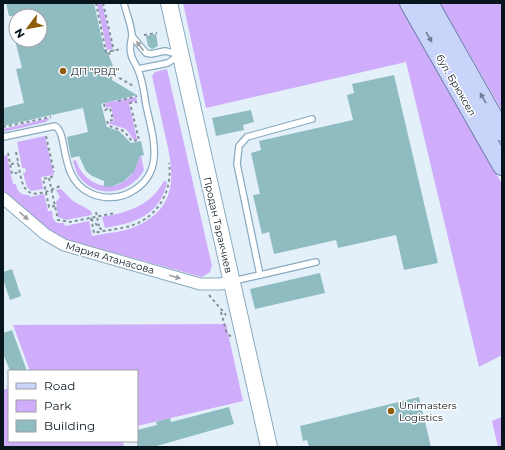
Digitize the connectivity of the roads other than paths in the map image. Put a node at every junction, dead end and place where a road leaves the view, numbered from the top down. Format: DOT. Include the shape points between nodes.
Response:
graph roads {
  1 [pos="124,3"];
  2 [pos="169,3"];
  3 [pos="409,3"];
  4 [pos="429,3"];
  5 [pos="132,36"];
  6 [pos="180,54"];
  7 [pos="138,69"];
  8 [pos="312,119"];
  9 [pos="502,132"];
  10 [pos="3,137"];
  11 [pos="502,166"];
  12 [pos="3,198"];
  13 [pos="316,262"];
  14 [pos="260,275"];
  15 [pos="231,282"];
  16 [pos="269,447"];
  1 -- 5 [label="lane"];
  2 -- 6 [label="street, Продан Таракчиев"];
  3 -- 11 [label="main road, бул. Брюксел, one-way"];
  9 -- 4 [label="main road, бул. Брюксел, one-way"];
  6 -- 5 [label="lane, one-way" via="165,50 146,53"];
  5 -- 7 [label="lane" via="130,53"];
  6 -- 7 [label="lane" via="168,63"];
  6 -- 15 [label="street, Продан Таракчиев"];
  7 -- 10 [label="lane" via="155,155 146,180 128,194 103,197 91,194 80,187 69,172 58,127"];
  8 -- 14 [label="lane" via="247,137 239,146 237,164"];
  12 -- 15 [label="street, Мария Атанасова, one-way" via="45,234 64,245 200,284"];
  13 -- 14 [label="lane"];
  14 -- 15 [label="lane"];
  15 -- 16 [label="street, Продан Таракчиев"];
}
